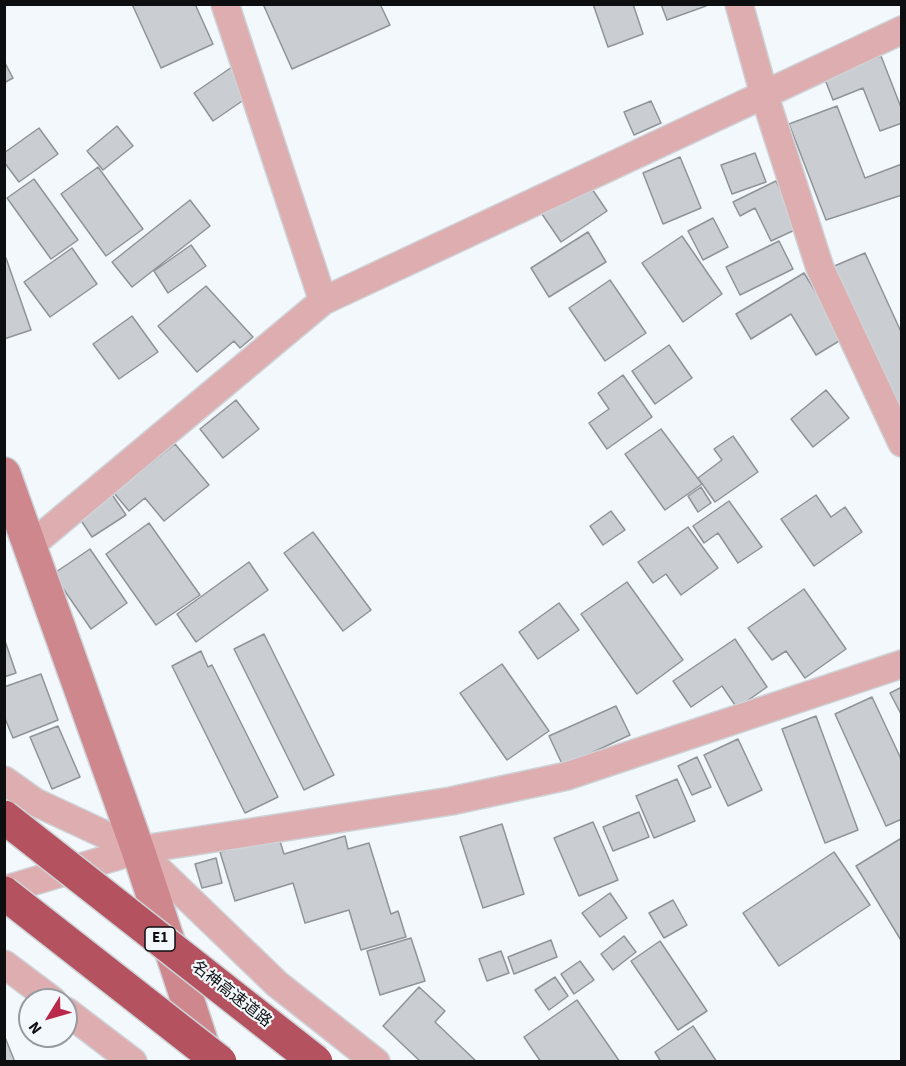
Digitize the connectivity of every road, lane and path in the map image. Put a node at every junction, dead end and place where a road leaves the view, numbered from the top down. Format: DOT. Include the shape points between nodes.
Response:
graph roads {
  1 [pos="225,4"];
  2 [pos="739,4"];
  3 [pos="902,30"];
  4 [pos="764,93"];
  5 [pos="323,301"];
  6 [pos="902,443"];
  7 [pos="4,474"];
  8 [pos="30,546"];
  9 [pos="902,664"];
  10 [pos="4,780"];
  11 [pos="4,817"];
  12 [pos="138,850"];
  13 [pos="4,892"];
  14 [pos="4,964"];
  15 [pos="36,988"];
  16 [pos="78,1020"];
  17 [pos="133,1062"];
  18 [pos="208,1062"];
  19 [pos="220,1062"];
  20 [pos="315,1062"];
  21 [pos="376,1062"];
  1 -- 5 [label="street"];
  2 -- 4 [label="street"];
  3 -- 4 [label="street"];
  4 -- 5 [label="street"];
  4 -- 6 [label="street" via="820,268"];
  5 -- 8 [label="street"];
  7 -- 8 [label="street"];
  8 -- 12 [label="street"];
  9 -- 12 [label="street" via="567,776 452,801"];
  10 -- 12 [label="street" via="35,802"];
  11 -- 20 [label="highway, 名神高速道路 / E1, bridge"];
  12 -- 13 [label="street"];
  12 -- 18 [label="street"];
  12 -- 21 [label="street" via="277,984"];
  13 -- 19 [label="highway, bridge"];
  14 -- 15 [label="street"];
  16 -- 17 [label="street"];
}
